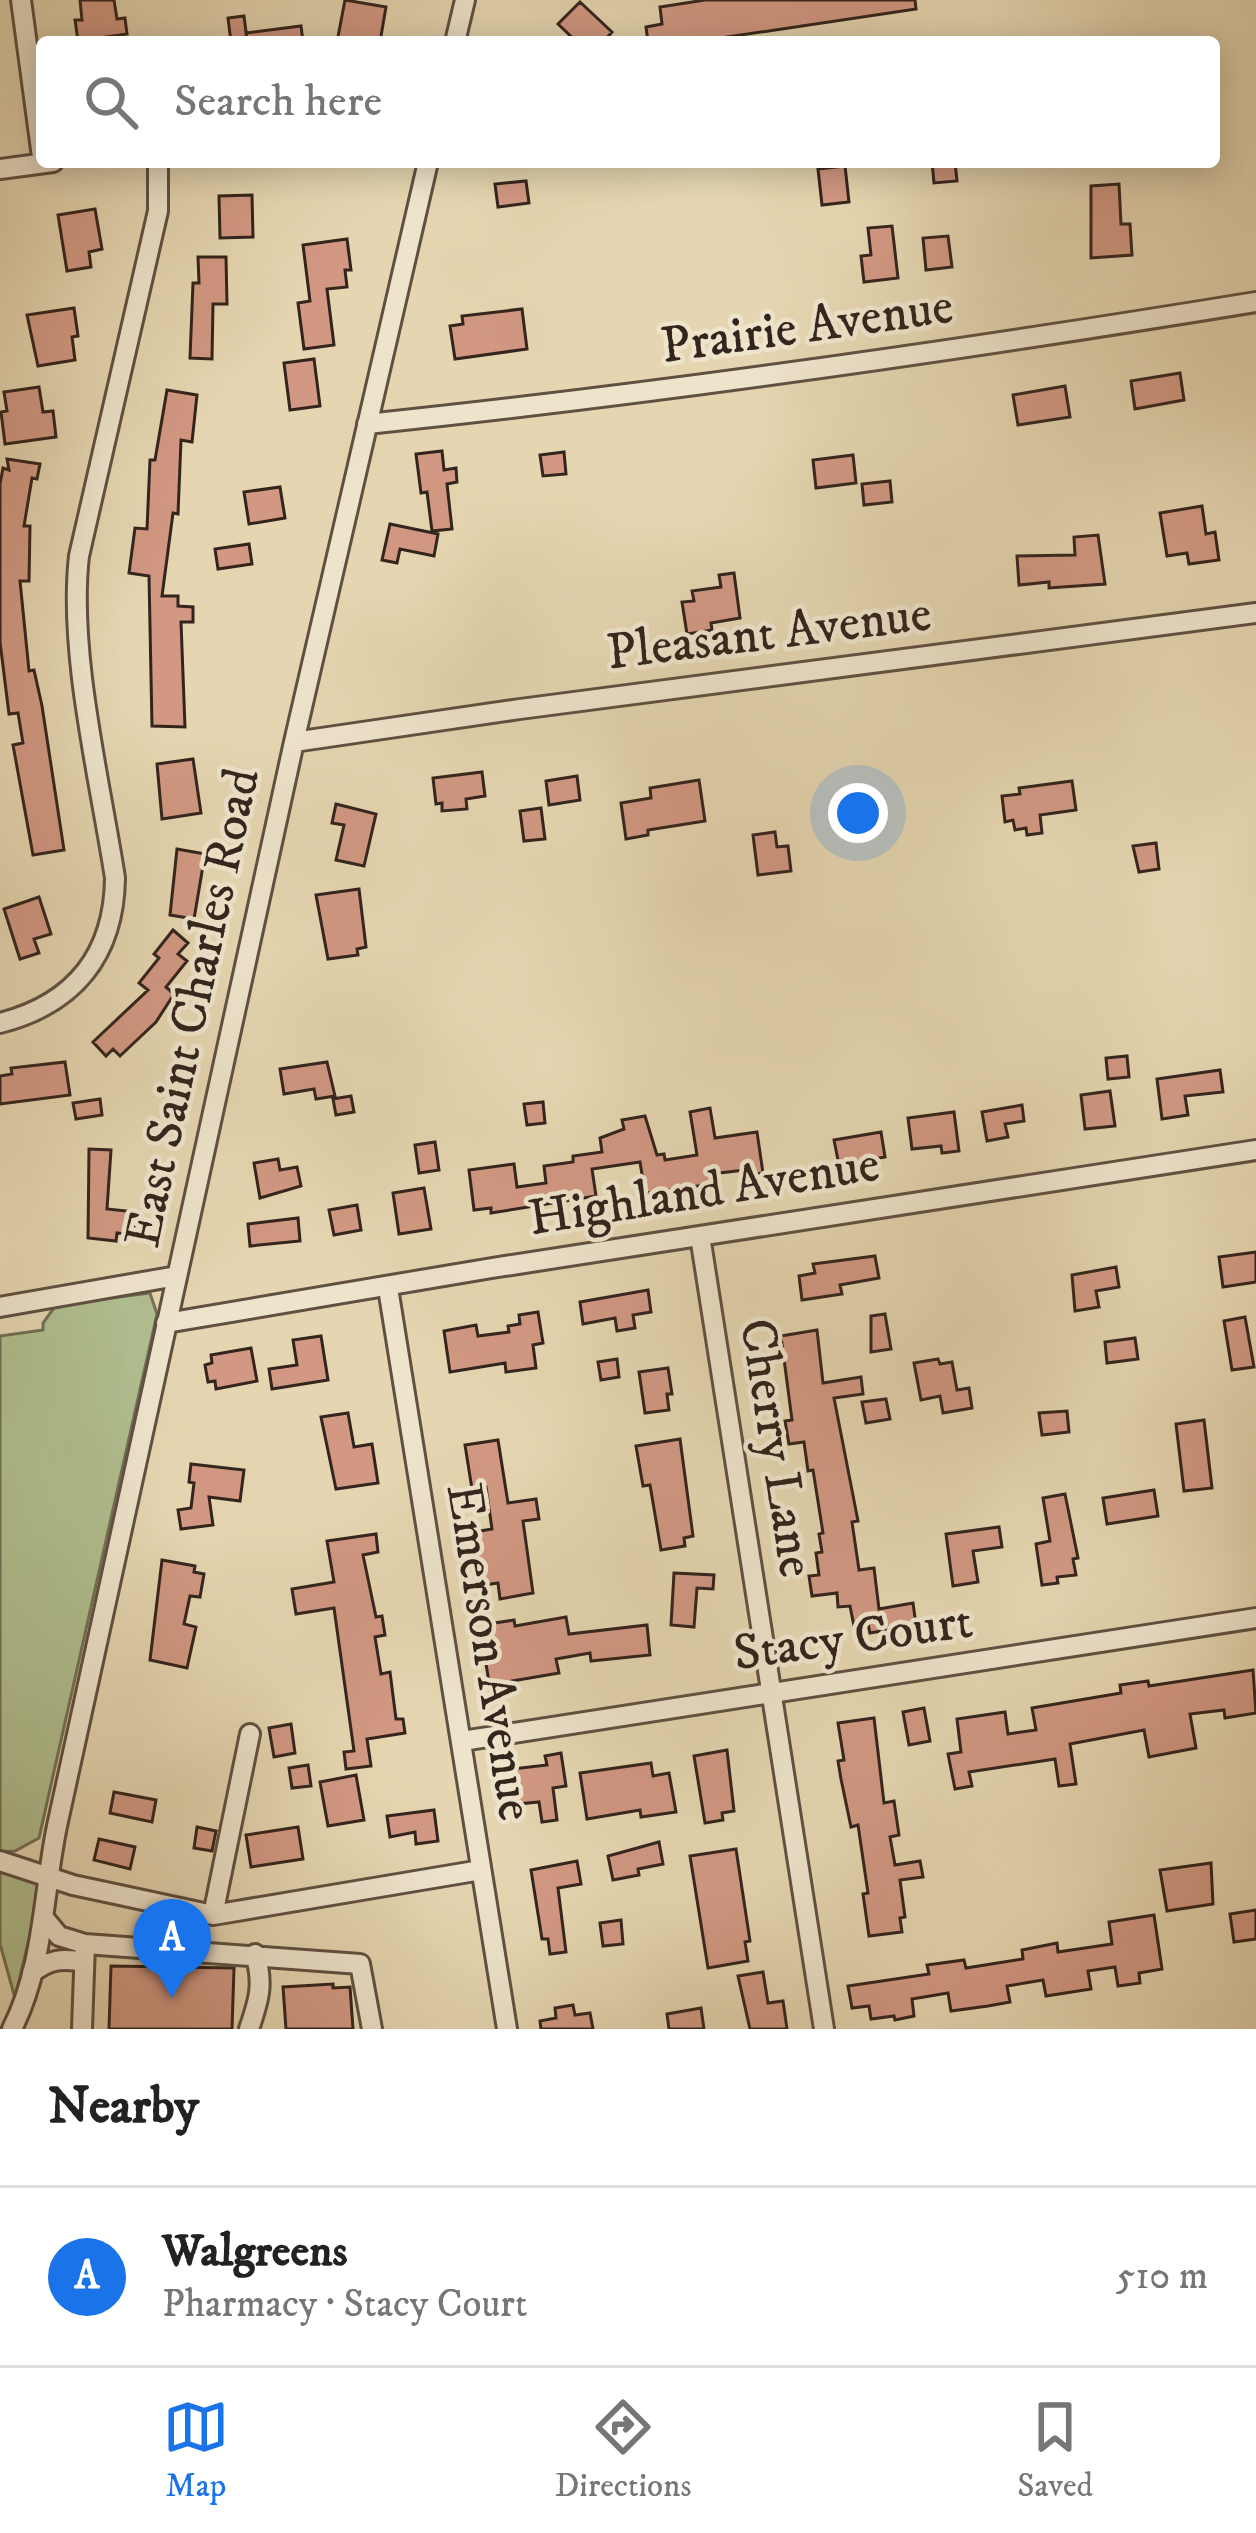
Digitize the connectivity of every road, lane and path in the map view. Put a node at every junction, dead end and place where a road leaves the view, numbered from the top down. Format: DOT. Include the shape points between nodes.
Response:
graph roads {
  1 [pos="21,0"];
  2 [pos="465,0"];
  3 [pos="456,36"];
  4 [pos="36,115"];
  5 [pos="36,162"];
  6 [pos="158,168"];
  7 [pos="427,168"];
  8 [pos="0,169"];
  9 [pos="1256,302"];
  10 [pos="367,424"];
  11 [pos="1256,613"];
  12 [pos="294,742"];
  13 [pos="0,1022"];
  14 [pos="1256,1150"];
  15 [pos="700,1236"];
  16 [pos="177,1276"];
  17 [pos="388,1288"];
  18 [pos="0,1306"];
  19 [pos="166,1324"];
  20 [pos="1256,1618"];
  21 [pos="772,1691"];
  22 [pos="250,1734"];
  23 [pos="462,1741"];
  24 [pos="0,1861"];
  25 [pos="482,1870"];
  26 [pos="50,1874"];
  27 [pos="213,1916"];
  28 [pos="44,1918"];
  29 [pos="85,1953"];
  30 [pos="255,1954"];
  31 [pos="32,1973"];
  32 [pos="12,2029"];
  33 [pos="82,2029"];
  34 [pos="249,2029"];
  35 [pos="372,2029"];
  36 [pos="507,2029"];
  37 [pos="824,2029"];
  1 -- 4 [label="street"];
  2 -- 3 [label="street"];
  5 -- 8 [label="street"];
  6 -- 13 [label="street" via="158,211 75,591 115,878 112,915 89,972 38,1011"];
  7 -- 10 [label="street, East Saint Charles Road"];
  9 -- 10 [label="street, Prairie Avenue" via="844,365"];
  10 -- 12 [label="street, East Saint Charles Road"];
  11 -- 12 [label="street, Pleasant Avenue"];
  12 -- 16 [label="street, East Saint Charles Road"];
  14 -- 15 [label="street, Highland Avenue"];
  15 -- 17 [label="street, Highland Avenue"];
  15 -- 21 [label="street, Cherry Lane"];
  16 -- 18 [label="street"];
  16 -- 19 [label="street, East Saint Charles Road"];
  17 -- 19 [label="street, Highland Avenue"];
  17 -- 23 [label="street, Emerson Avenue"];
  19 -- 26 [label="street, East Saint Charles Road"];
  20 -- 21 [label="street, Stacy Court"];
  21 -- 23 [label="street, Stacy Court"];
  21 -- 37 [label="street, Cherry Lane"];
  22 -- 27 [label="street"];
  23 -- 25 [label="street, Emerson Avenue"];
  24 -- 26 [label="street"];
  25 -- 27 [label="street"];
  25 -- 36 [label="street, Emerson Avenue"];
  26 -- 27 [label="street"];
  26 -- 28 [label="street, East Saint Charles Road"];
  28 -- 29 [label="street"];
  28 -- 31 [label="street, East Saint Charles Road"];
  29 -- 30 [label="street"];
  29 -- 31 [label="street"];
  29 -- 33 [label="street"];
  30 -- 34 [label="street" via="261,2002"];
  30 -- 35 [label="street" via="360,1964"];
  31 -- 32 [label="street, East Saint Charles Road"];
}
